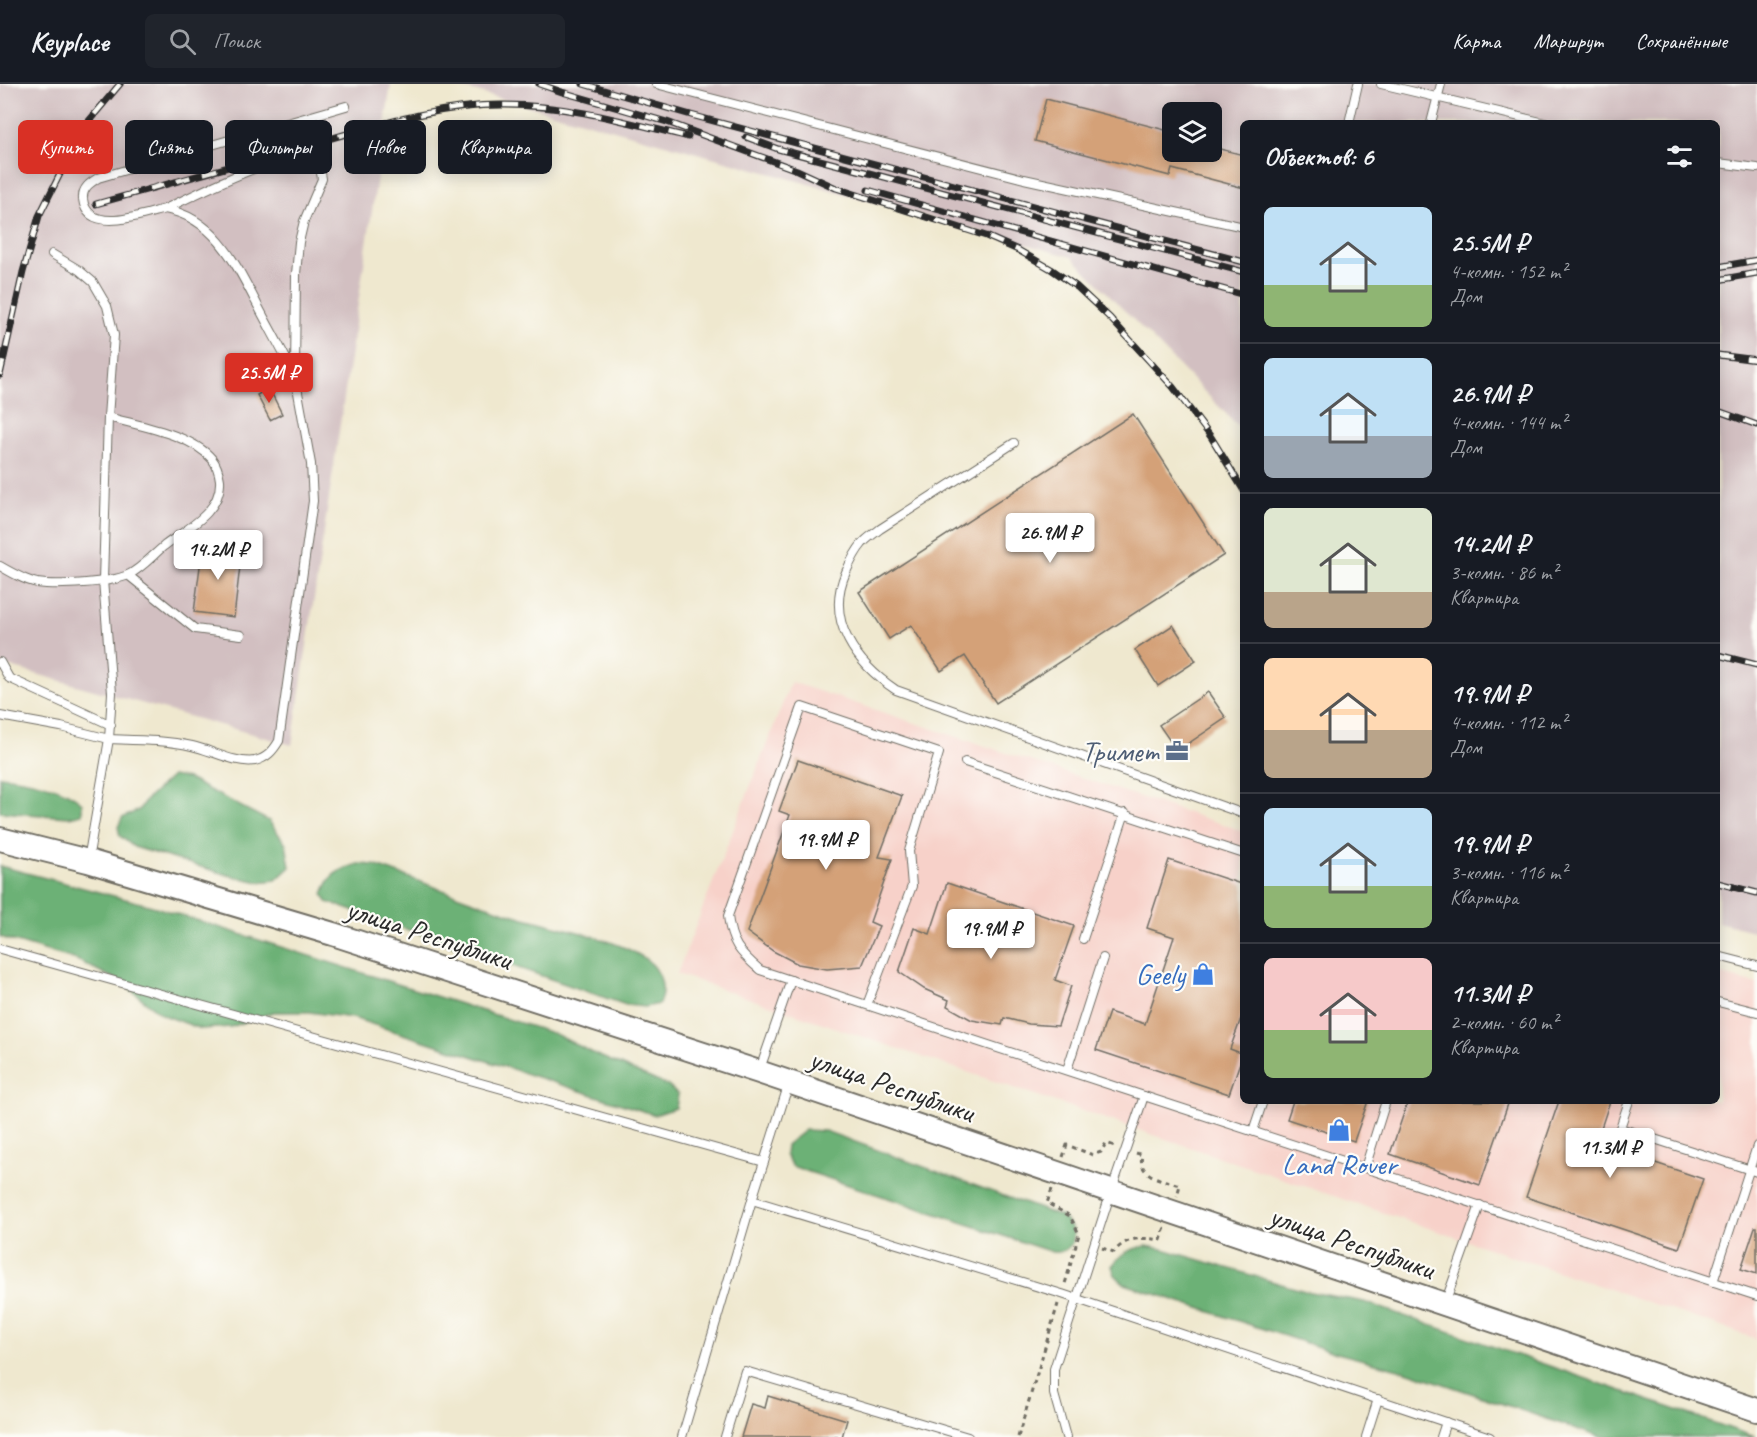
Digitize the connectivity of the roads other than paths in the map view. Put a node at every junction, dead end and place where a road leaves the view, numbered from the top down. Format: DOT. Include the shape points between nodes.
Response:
graph roads {
  1 [pos="656,84"];
  2 [pos="1358,84"];
  3 [pos="1381,84"];
  4 [pos="1442,84"];
  5 [pos="1438,98"];
  6 [pos="346,106"];
  7 [pos="1350,120"];
  8 [pos="1432,120"];
  9 [pos="1532,120"];
  10 [pos="1720,163"];
  11 [pos="1757,168"];
  12 [pos="165,209"];
  13 [pos="1240,226"];
  14 [pos="52,254"];
  15 [pos="295,376"];
  16 [pos="108,417"];
  17 [pos="1014,443"];
  18 [pos="0,566"];
  19 [pos="128,574"];
  20 [pos="103,580"];
  21 [pos="241,635"];
  22 [pos="0,662"];
  23 [pos="0,716"];
  24 [pos="111,725"];
  25 [pos="109,739"];
  26 [pos="965,762"];
  27 [pos="1125,813"];
  28 [pos="1240,813"];
  29 [pos="0,839"];
  30 [pos="1240,853"];
  31 [pos="88,861"];
  32 [pos="1083,939"];
  33 [pos="0,949"];
  34 [pos="1720,957"];
  35 [pos="1103,958"];
  36 [pos="1757,966"];
  37 [pos="791,980"];
  38 [pos="1720,1003"];
  39 [pos="867,1005"];
  40 [pos="1757,1012"];
  41 [pos="1067,1070"];
  42 [pos="759,1072"];
  43 [pos="789,1082"];
  44 [pos="1144,1096"];
  45 [pos="1262,1104"];
  46 [pos="1385,1104"];
  47 [pos="1628,1104"];
  48 [pos="1253,1131"];
  49 [pos="1757,1146"];
  50 [pos="764,1162"];
  51 [pos="1365,1167"];
  52 [pos="1753,1171"];
  53 [pos="1111,1192"];
  54 [pos="752,1200"];
  55 [pos="1480,1205"];
  56 [pos="1713,1282"];
  57 [pos="1757,1296"];
  58 [pos="1076,1298"];
  59 [pos="1444,1305"];
  60 [pos="1378,1399"];
  61 [pos="1757,1410"];
  62 [pos="1446,1422"];
  63 [pos="682,1437"];
  64 [pos="725,1437"];
  65 [pos="968,1437"];
  66 [pos="1066,1437"];
  67 [pos="1366,1437"];
  68 [pos="1442,1437"];
  69 [pos="1490,1437"];
  1 -- 13 [label="lane" via="1024,179"];
  2 -- 7 [label="lane"];
  3 -- 5 [label="lane"];
  4 -- 5 [label="lane"];
  5 -- 8 [label="lane"];
  5 -- 9 [label="lane"];
  6 -- 12 [label="lane" via="98,178 83,196 89,213 107,221"];
  10 -- 11 [label="lane"];
  12 -- 15 [label="lane" via="189,216 223,245"];
  12 -- 15 [label="lane" via="263,165 302,157 311,158 320,167 322,179 299,242"];
  14 -- 16 [label="lane" via="93,282 107,306 114,334"];
  15 -- 25 [label="lane" via="310,455 313,501 279,741 273,751 254,761 172,742"];
  16 -- 19 [label="lane" via="199,447 214,460 219,472 220,491 212,509"];
  16 -- 20 [label="lane"];
  17 -- 28 [label="lane" via="861,544 842,581 839,597 844,631 852,648 871,672 896,690"];
  18 -- 20 [label="lane" via="37,583"];
  19 -- 20 [label="lane"];
  19 -- 21 [label="lane" via="195,629"];
  20 -- 24 [label="lane"];
  22 -- 24 [label="lane" via="9,678"];
  23 -- 25 [label="lane"];
  24 -- 25 [label="lane"];
  25 -- 31 [label="lane"];
  26 -- 27 [label="lane"];
  27 -- 30 [label="lane"];
  27 -- 32 [label="lane"];
  29 -- 31 [label="main road, улица Республики"];
  31 -- 42 [label="main road, улица Республики" via="333,934"];
  33 -- 50 [label="lane"];
  34 -- 36 [label="lane"];
  35 -- 41 [label="lane"];
  37 -- 39 [label="lane"];
  37 -- 39 [label="lane" via="760,970 746,958 734,944 728,916 802,707 939,753 909,851 912,886"];
  37 -- 42 [label="lane"];
  38 -- 40 [label="lane"];
  39 -- 41 [label="lane"];
  41 -- 44 [label="lane"];
  42 -- 43 [label="main road, улица Республики"];
  43 -- 50 [label="lane"];
  43 -- 53 [label="main road, улица Республики"];
  44 -- 48 [label="lane"];
  44 -- 53 [label="lane"];
  45 -- 48 [label="lane"];
  46 -- 51 [label="lane"];
  47 -- 52 [label="lane" via="1620,1128"];
  48 -- 51 [label="lane"];
  49 -- 52 [label="lane"];
  50 -- 54 [label="lane"];
  51 -- 55 [label="lane"];
  52 -- 56 [label="lane"];
  53 -- 58 [label="lane"];
  53 -- 59 [label="main road, улица Республики"];
  54 -- 58 [label="lane"];
  54 -- 63 [label="lane"];
  55 -- 56 [label="lane"];
  55 -- 59 [label="lane"];
  56 -- 57 [label="lane"];
  58 -- 60 [label="lane"];
  58 -- 66 [label="lane" via="1054,1369 1054,1395"];
  59 -- 61 [label="main road, улица Республики"];
  60 -- 62 [label="lane"];
  60 -- 67 [label="lane"];
  62 -- 68 [label="lane"];
  62 -- 69 [label="lane"];
  64 -- 65 [label="lane" via="745,1371"];
}
